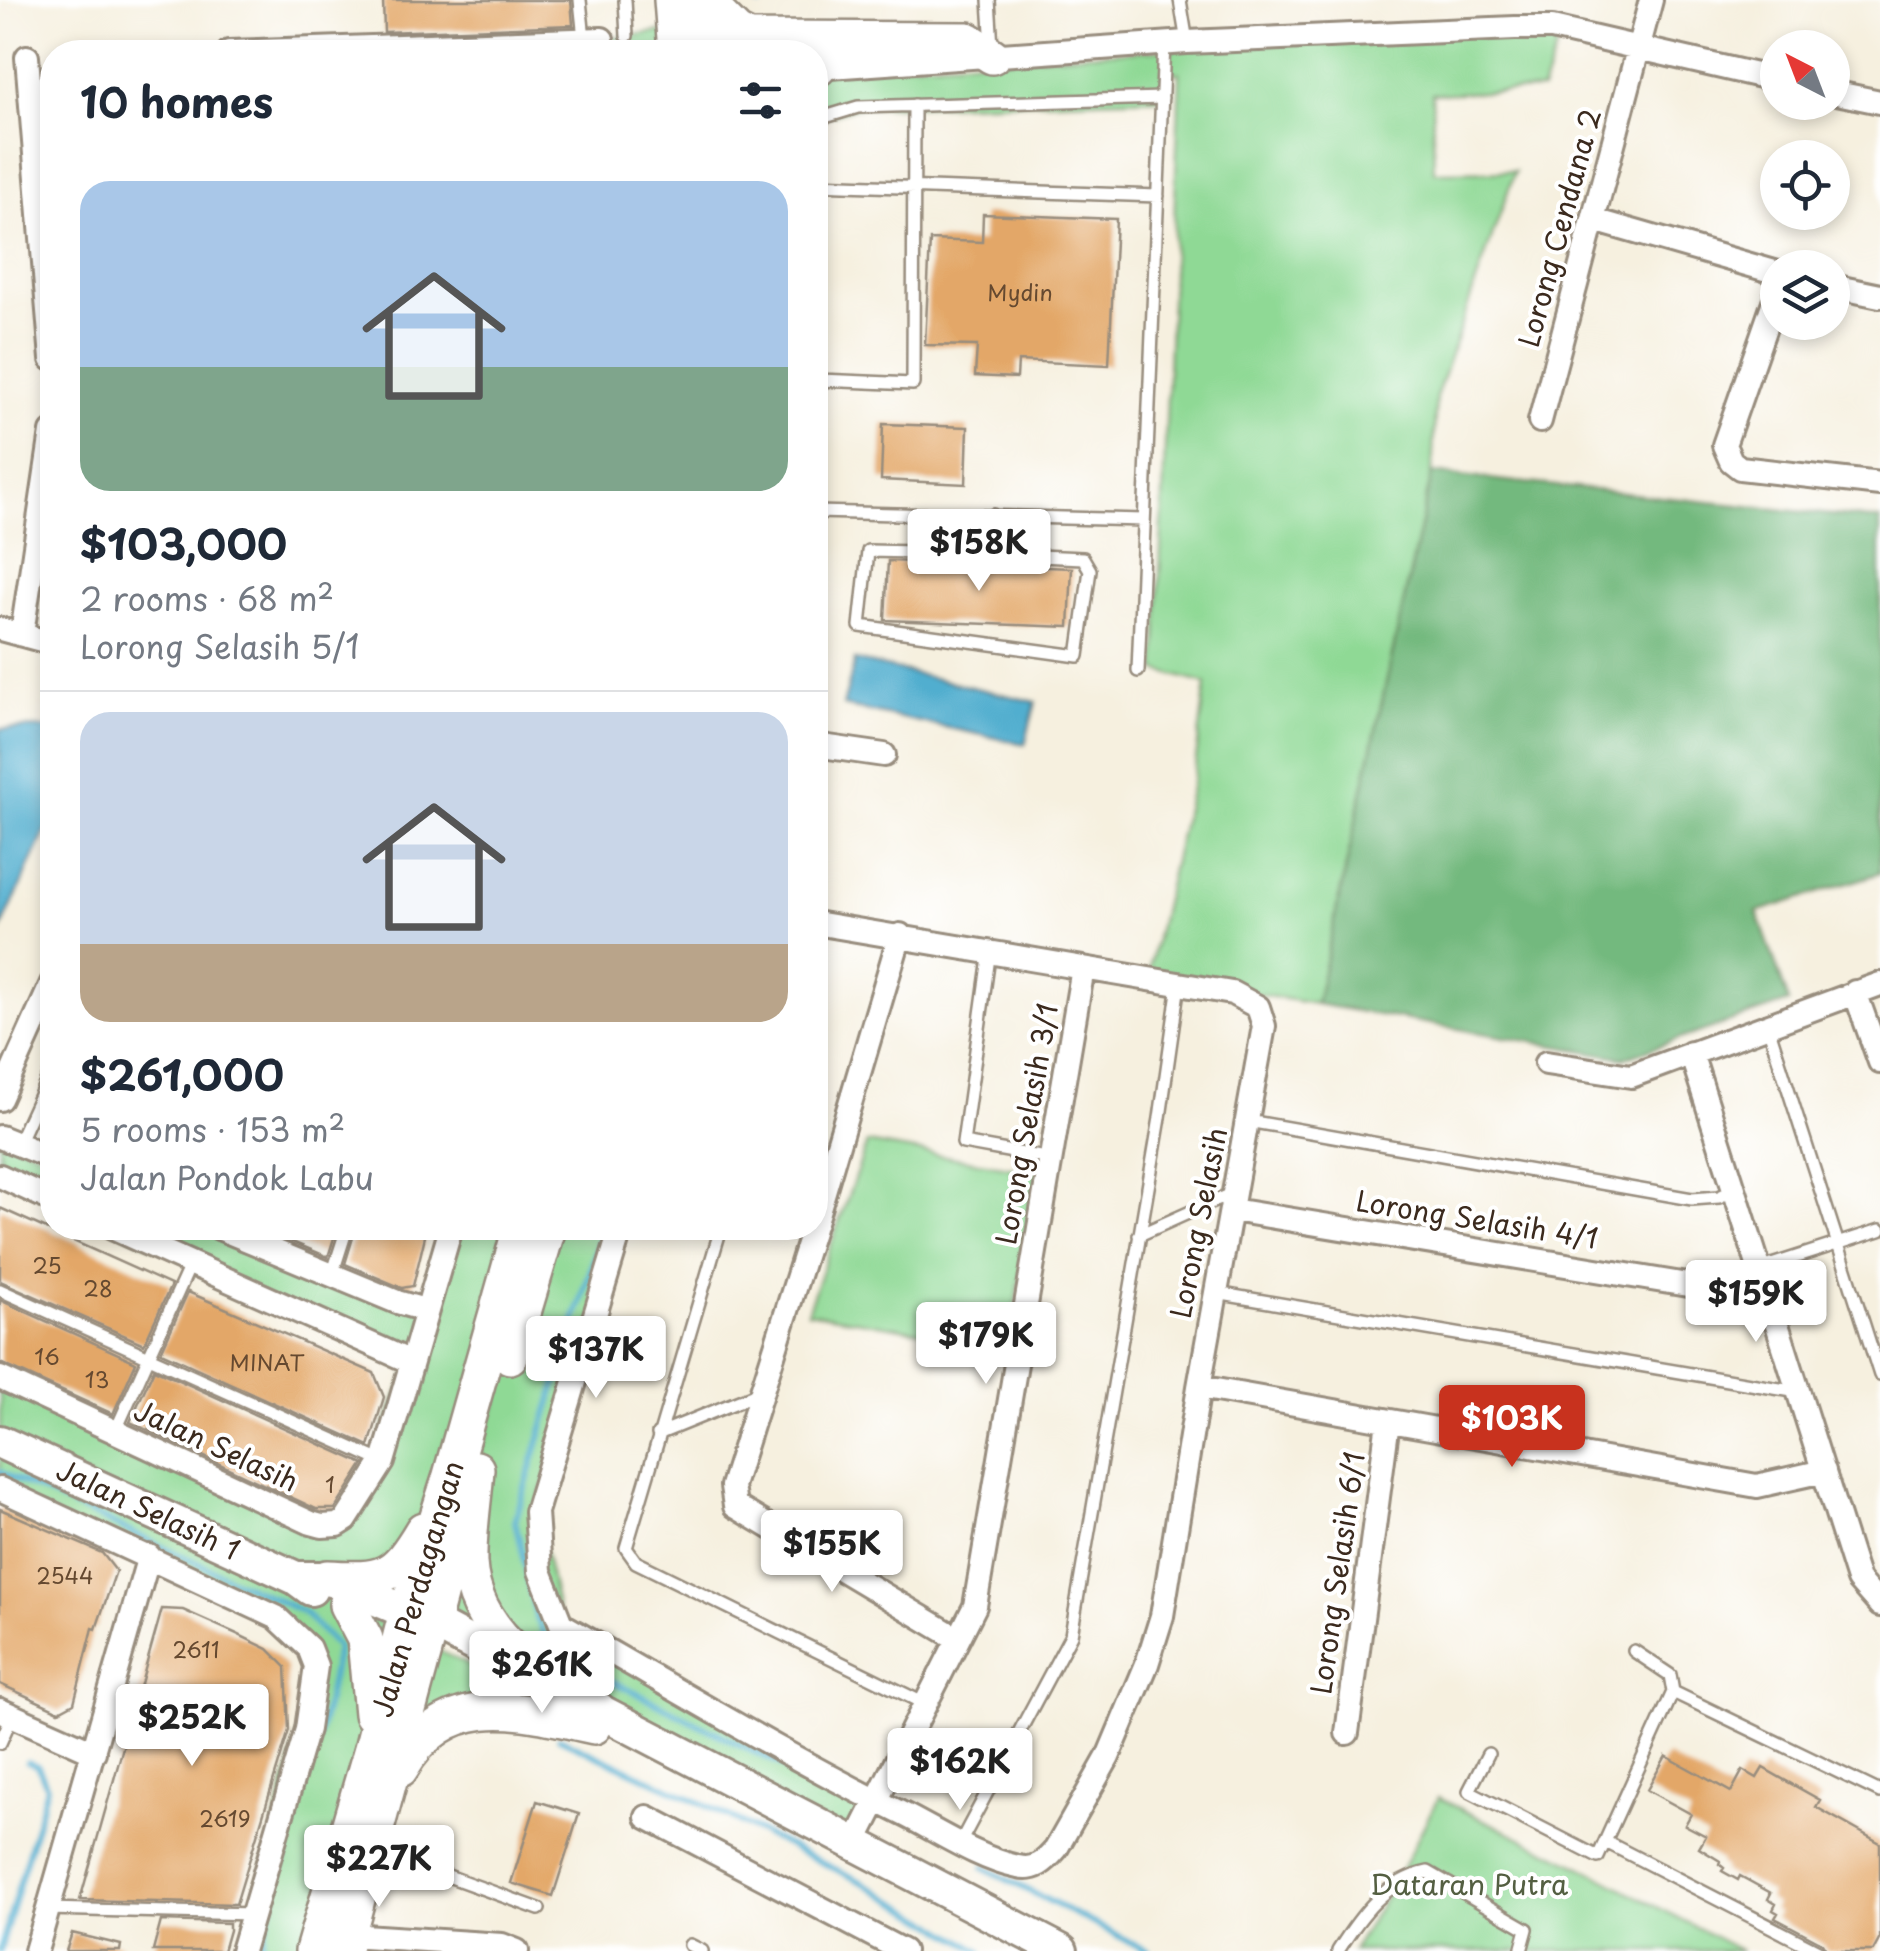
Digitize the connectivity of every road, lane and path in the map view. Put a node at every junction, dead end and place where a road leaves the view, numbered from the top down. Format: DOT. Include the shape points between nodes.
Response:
graph roads {
  1 [pos="580,0"];
  2 [pos="625,0"];
  3 [pos="672,0"];
  4 [pos="702,0"];
  5 [pos="990,0"];
  6 [pos="1180,0"];
  7 [pos="1651,0"];
  8 [pos="627,36"];
  9 [pos="595,40"];
  10 [pos="675,40"];
  11 [pos="705,40"];
  12 [pos="1175,42"];
  13 [pos="1638,50"];
  14 [pos="992,56"];
  15 [pos="27,57"];
  16 [pos="828,67"];
  17 [pos="1760,76"];
  18 [pos="1850,96"];
  19 [pos="1162,98"];
  20 [pos="1880,102"];
  21 [pos="914,105"];
  22 [pos="828,116"];
  23 [pos="828,185"];
  24 [pos="914,188"];
  25 [pos="1158,196"];
  26 [pos="40,214"];
  27 [pos="1594,220"];
  28 [pos="1760,268"];
  29 [pos="1850,290"];
  30 [pos="1880,296"];
  31 [pos="1760,340"];
  32 [pos="828,380"];
  33 [pos="1540,421"];
  34 [pos="1880,484"];
  35 [pos="40,491"];
  36 [pos="828,512"];
  37 [pos="966,515"];
  38 [pos="992,516"];
  39 [pos="1144,520"];
  40 [pos="964,553"];
  41 [pos="991,554"];
  42 [pos="11,632"];
  43 [pos="40,639"];
  44 [pos="1138,670"];
  45 [pos="828,747"];
  46 [pos="884,754"];
  47 [pos="828,925"];
  48 [pos="900,935"];
  49 [pos="990,950"];
  50 [pos="1083,968"];
  51 [pos="1179,982"];
  52 [pos="1880,984"];
  53 [pos="1855,992"];
  54 [pos="40,1010"];
  55 [pos="1767,1024"];
  56 [pos="1691,1052"];
  57 [pos="1880,1062"];
  58 [pos="1546,1063"];
  59 [pos="40,1089"];
  60 [pos="0,1099"];
  61 [pos="1248,1121"];
  62 [pos="9,1140"];
  63 [pos="40,1153"];
  64 [pos="1051,1159"];
  65 [pos="828,1168"];
  66 [pos="0,1176"];
  67 [pos="1734,1190"];
  68 [pos="40,1194"];
  69 [pos="1234,1201"];
  70 [pos="1880,1230"];
  71 [pos="1139,1236"];
  72 [pos="139,1240"];
  73 [pos="262,1240"];
  74 [pos="344,1240"];
  75 [pos="447,1240"];
  76 [pos="518,1240"];
  77 [pos="544,1240"];
  78 [pos="616,1240"];
  79 [pos="716,1240"];
  80 [pos="809,1240"];
  81 [pos="1837,1244"];
  82 [pos="190,1263"];
  83 [pos="1760,1269"];
  84 [pos="332,1275"];
  85 [pos="1712,1289"];
  86 [pos="0,1290"];
  87 [pos="1216,1293"];
  88 [pos="425,1310"];
  89 [pos="149,1356"];
  90 [pos="411,1362"];
  91 [pos="1880,1375"];
  92 [pos="0,1378"];
  93 [pos="1198,1387"];
  94 [pos="1799,1392"];
  95 [pos="759,1393"];
  96 [pos="1388,1422"];
  97 [pos="115,1432"];
  98 [pos="658,1434"];
  99 [pos="0,1442"];
  100 [pos="383,1462"];
  101 [pos="1824,1470"];
  102 [pos="462,1479"];
  103 [pos="0,1489"];
  104 [pos="148,1556"];
  105 [pos="324,1587"];
  106 [pos="1880,1605"];
  107 [pos="417,1629"];
  108 [pos="958,1639"];
  109 [pos="1634,1651"];
  110 [pos="1673,1692"];
  111 [pos="925,1704"];
  112 [pos="6,1713"];
  113 [pos="596,1718"];
  114 [pos="1347,1733"];
  115 [pos="0,1743"];
  116 [pos="373,1745"];
  117 [pos="94,1752"];
  118 [pos="1488,1754"];
  119 [pos="1880,1792"];
  120 [pos="876,1801"];
  121 [pos="380,1812"];
  122 [pos="647,1817"];
  123 [pos="855,1842"];
  124 [pos="1606,1842"];
  125 [pos="960,1843"];
  126 [pos="369,1853"];
  127 [pos="46,1910"];
  128 [pos="539,1910"];
  129 [pos="253,1914"];
  130 [pos="346,1943"];
  131 [pos="405,1944"];
  132 [pos="690,1945"];
  133 [pos="507,1949"];
  134 [pos="36,1951"];
  135 [pos="242,1951"];
  136 [pos="313,1951"];
  137 [pos="702,1951"];
  138 [pos="903,1951"];
  139 [pos="1062,1951"];
  140 [pos="1338,1951"];
  141 [pos="1521,1951"];
  142 [pos="1818,1951"];
  1 -- 9 [label="lane"];
  2 -- 8 [label="lane"];
  3 -- 10 [label="main road"];
  4 -- 11 [label="main road"];
  4 -- 14 [label="main road" via="749,39 968,40"];
  5 -- 14 [label="lane"];
  6 -- 12 [label="lane"];
  7 -- 13 [label="street, Lorong Cendana 2"];
  12 -- 13 [label="street" via="1552,28"];
  12 -- 14 [label="street"];
  12 -- 19 [label="lane"];
  13 -- 17 [label="street"];
  13 -- 27 [label="street, Lorong Cendana 2"];
  14 -- 16 [label="street"];
  15 -- 26 [label="street"];
  18 -- 20 [label="street"];
  19 -- 21 [label="lane"];
  19 -- 25 [label="lane"];
  21 -- 22 [label="lane" via="858,107"];
  21 -- 24 [label="lane"];
  23 -- 24 [label="lane"];
  24 -- 25 [label="lane"];
  24 -- 32 [label="lane" via="912,384"];
  25 -- 39 [label="lane"];
  27 -- 28 [label="street"];
  27 -- 33 [label="street, Lorong Cendana 2"];
  29 -- 30 [label="street"];
  31 -- 34 [label="street" via="1724,444 1731,461 1754,471"];
  35 -- 42 [label="street"];
  36 -- 37 [label="lane"];
  37 -- 38 [label="lane"];
  37 -- 40 [label="lane"];
  38 -- 39 [label="lane"];
  38 -- 41 [label="lane"];
  39 -- 44 [label="lane"];
  40 -- 41 [label="lane"];
  40 -- 41 [label="lane" via="868,550 860,626 1078,656 1090,570 1083,558"];
  42 -- 43 [label="street"];
  45 -- 46 [label="street"];
  47 -- 48 [label="street, Lorong Selasih"];
  48 -- 49 [label="street, Lorong Selasih"];
  48 -- 65 [label="street"];
  49 -- 50 [label="street, Lorong Selasih"];
  49 -- 64 [label="lane" via="963,1143"];
  50 -- 51 [label="street, Lorong Selasih"];
  50 -- 64 [label="street, Lorong Selasih 3/1"];
  51 -- 61 [label="street, Lorong Selasih" via="1232,993 1258,1008 1264,1026"];
  51 -- 71 [label="lane"];
  52 -- 53 [label="street"];
  53 -- 55 [label="street"];
  53 -- 57 [label="street"];
  54 -- 60 [label="street"];
  55 -- 56 [label="street"];
  55 -- 81 [label="lane"];
  56 -- 58 [label="street" via="1632,1076"];
  56 -- 67 [label="street"];
  59 -- 62 [label="lane"];
  61 -- 67 [label="lane" via="1692,1199"];
  61 -- 69 [label="street, Lorong Selasih"];
  62 -- 63 [label="street"];
  64 -- 108 [label="street, Lorong Selasih 3/1" via="975,1606"];
  66 -- 68 [label="street"];
  67 -- 83 [label="street"];
  69 -- 71 [label="lane"];
  69 -- 85 [label="street, Lorong Selasih 4/1"];
  69 -- 87 [label="street, Lorong Selasih"];
  70 -- 81 [label="lane"];
  71 -- 125 [label="lane" via="1071,1635"];
  72 -- 82 [label="street"];
  73 -- 84 [label="street"];
  74 -- 84 [label="lane"];
  75 -- 88 [label="street, Jalan Selasih"];
  76 -- 102 [label="main road, Jalan Perdagangan"];
  77 -- 102 [label="main road, Jalan Perdagangan"];
  78 -- 120 [label="street" via="536,1512 540,1571 561,1624"];
  79 -- 98 [label="lane"];
  80 -- 95 [label="street"];
  81 -- 83 [label="lane"];
  81 -- 91 [label="lane"];
  82 -- 89 [label="lane"];
  82 -- 90 [label="street"];
  83 -- 94 [label="street"];
  84 -- 88 [label="street"];
  86 -- 89 [label="lane"];
  87 -- 93 [label="street, Lorong Selasih"];
  87 -- 94 [label="lane"];
  88 -- 90 [label="street, Jalan Selasih"];
  89 -- 97 [label="lane"];
  89 -- 100 [label="lane"];
  90 -- 100 [label="street, Jalan Selasih"];
  92 -- 97 [label="street, Jalan Selasih"];
  93 -- 96 [label="street"];
  93 -- 125 [label="street, Lorong Selasih" via="1162,1616 1108,1757 1056,1849 1036,1867 1020,1868"];
  94 -- 101 [label="street"];
  95 -- 98 [label="lane"];
  95 -- 108 [label="street" via="732,1486 735,1506"];
  96 -- 101 [label="street" via="1757,1486"];
  96 -- 114 [label="street, Lorong Selasih 6/1"];
  97 -- 100 [label="street, Jalan Selasih" via="322,1526 346,1520"];
  98 -- 111 [label="lane" via="626,1548 636,1562"];
  99 -- 105 [label="main road, Jalan Selasih 1"];
  101 -- 106 [label="street" via="1858,1580"];
  102 -- 105 [label="main road" via="405,1560 388,1573"];
  102 -- 107 [label="main road, Jalan Perdagangan"];
  102 -- 113 [label="main road" via="474,1591 485,1618"];
  103 -- 104 [label="street"];
  104 -- 117 [label="street"];
  104 -- 129 [label="street" via="276,1617 309,1648 316,1666 308,1729"];
  105 -- 107 [label="main road, Jalan Selasih 1"];
  105 -- 116 [label="main road" via="365,1639"];
  107 -- 113 [label="main road, Jalan Selasih 1"];
  107 -- 116 [label="main road, Jalan Perdagangan"];
  107 -- 121 [label="main road, Jalan Perdagangan"];
  108 -- 111 [label="street, Lorong Selasih 3/1"];
  109 -- 110 [label="lane" via="1670,1674"];
  110 -- 119 [label="lane"];
  110 -- 124 [label="lane"];
  111 -- 120 [label="street, Lorong Selasih 3/1"];
  112 -- 115 [label="lane"];
  112 -- 117 [label="street"];
  113 -- 121 [label="main road" via="502,1708 437,1727 416,1742"];
  113 -- 123 [label="main road, Jalan Selasih 1"];
  116 -- 136 [label="main road, Jalan Perdagangan"];
  117 -- 127 [label="street"];
  118 -- 124 [label="lane" via="1469,1791 1598,1857"];
  120 -- 123 [label="street, Lorong Selasih 3/1"];
  120 -- 125 [label="street"];
  121 -- 126 [label="main road, Jalan Perdagangan"];
  122 -- 138 [label="street"];
  123 -- 139 [label="main road, Jalan Selasih 1"];
  124 -- 142 [label="lane"];
  126 -- 128 [label="lane"];
  126 -- 130 [label="main road, Jalan Perdagangan"];
  127 -- 129 [label="lane"];
  127 -- 134 [label="street"];
  129 -- 135 [label="street"];
  130 -- 131 [label="street"];
  131 -- 133 [label="street"];
  132 -- 137 [label="lane"];
  140 -- 141 [label="lane" via="1384,1891 1428,1872 1527,1929"];
}
